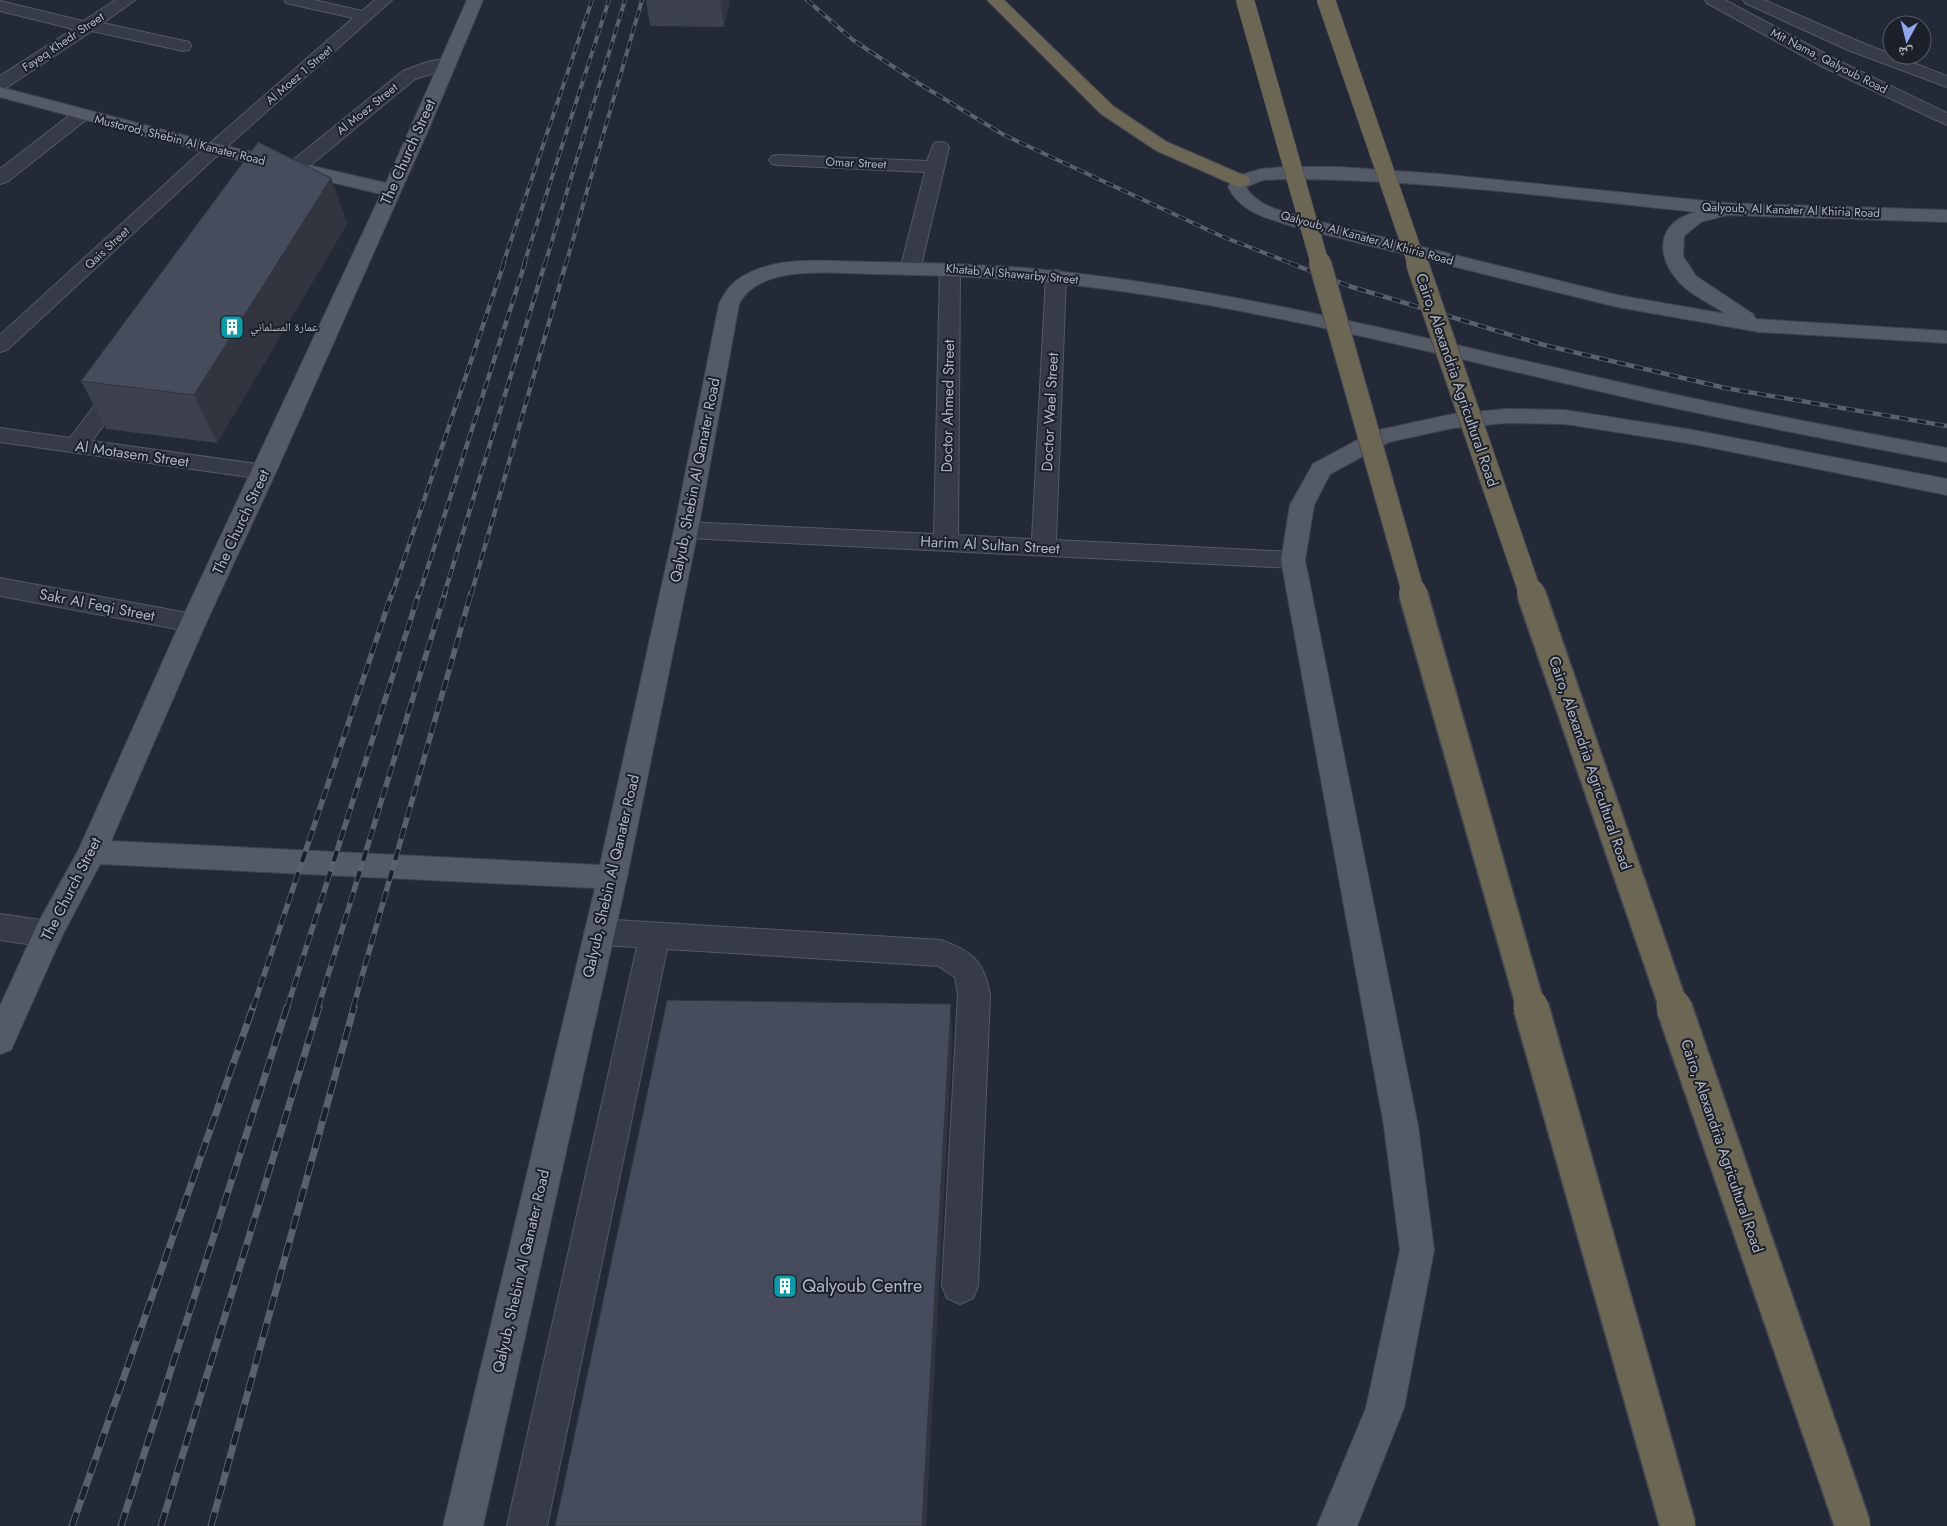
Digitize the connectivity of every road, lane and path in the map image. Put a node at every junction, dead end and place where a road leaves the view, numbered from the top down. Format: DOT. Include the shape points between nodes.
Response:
graph roads {
  1 [pos="127,0"];
  2 [pos="292,0"];
  3 [pos="384,0"];
  4 [pos="475,0"];
  5 [pos="995,0"];
  6 [pos="1245,0"];
  7 [pos="1326,0"];
  8 [pos="1713,0"];
  9 [pos="1751,0"];
  10 [pos="0,6"];
  11 [pos="365,16"];
  12 [pos="88,26"];
  13 [pos="182,46"];
  14 [pos="447,63"];
  15 [pos="1947,82"];
  16 [pos="0,84"];
  17 [pos="0,92"];
  18 [pos="81,115"];
  19 [pos="1947,120"];
  20 [pos="940,146"];
  21 [pos="214,150"];
  22 [pos="778,160"];
  23 [pos="934,167"];
  24 [pos="284,173"];
  25 [pos="0,178"];
  26 [pos="1241,181"];
  27 [pos="390,190"];
  28 [pos="1726,210"];
  29 [pos="1947,216"];
  30 [pos="911,266"];
  31 [pos="798,269"];
  32 [pos="950,269"];
  33 [pos="1056,276"];
  34 [pos="1758,326"];
  35 [pos="1947,337"];
  36 [pos="0,346"];
  37 [pos="130,374"];
  38 [pos="0,435"];
  39 [pos="76,446"];
  40 [pos="1947,455"];
  41 [pos="264,472"];
  42 [pos="1947,487"];
  43 [pos="686,530"];
  44 [pos="946,542"];
  45 [pos="1044,547"];
  46 [pos="1293,560"];
  47 [pos="0,587"];
  48 [pos="193,623"];
  49 [pos="92,852"];
  50 [pos="612,877"];
  51 [pos="0,927"];
  52 [pos="599,932"];
  53 [pos="48,934"];
  54 [pos="655,936"];
  55 [pos="0,1040"];
  56 [pos="960,1286"];
  57 [pos="463,1526"];
  58 [pos="527,1526"];
  59 [pos="1337,1526"];
  60 [pos="1678,1526"];
  61 [pos="1853,1526"];
  1 -- 12 [label="street, Fayeq Khedr Street"];
  2 -- 11 [label="street"];
  3 -- 11 [label="street, Al Moez 1 Street"];
  4 -- 14 [label="main road, The Church Street"];
  5 -- 26 [label="highway" via="1107,110 1161,146"];
  6 -- 60 [label="highway, bridge"];
  7 -- 61 [label="highway, Cairo, Alexandria Agricultural Road, bridge"];
  8 -- 19 [label="street, Mit Nama, Qalyoub Road" via="1830,63"];
  9 -- 15 [label="street, Mit Nama, Qalyoub Road" via="1854,46"];
  10 -- 12 [label="street"];
  11 -- 21 [label="street, Al Moez 1 Street"];
  12 -- 13 [label="street"];
  12 -- 16 [label="street, Fayeq Khedr Street"];
  14 -- 24 [label="street, Al Moez Street" via="409,75"];
  14 -- 27 [label="main road, The Church Street"];
  17 -- 18 [label="main road, Mustorod, Shebin Al Kanater Road"];
  18 -- 21 [label="main road, Mustorod, Shebin Al Kanater Road"];
  18 -- 25 [label="street"];
  20 -- 23 [label="street"];
  21 -- 24 [label="main road, Mustorod, Shebin Al Kanater Road"];
  21 -- 36 [label="street, Qais Street"];
  22 -- 23 [label="street, Omar Street"];
  23 -- 30 [label="street"];
  24 -- 27 [label="main road, Mustorod, Shebin Al Kanater Road"];
  26 -- 28 [label="main road, Qalyoub, Al Kanater Al Khiria Road" via="1284,173 1339,173 1449,181"];
  26 -- 34 [label="main road, Qalyoub, Al Kanater Al Khiria Road" via="1237,187 1240,197 1252,205 1302,223 1617,301"];
  27 -- 41 [label="main road, The Church Street"];
  28 -- 29 [label="main road, Qalyoub, Al Kanater Al Khiria Road"];
  28 -- 34 [label="main road" via="1694,218 1674,234 1673,256 1688,280"];
  30 -- 31 [label="main road, Khatab Al Shawarby Street"];
  30 -- 32 [label="main road, Khatab Al Shawarby Street"];
  31 -- 43 [label="main road, Qalyub, Shebin Al Qanater Road" via="774,271 752,279 736,290 729,304"];
  32 -- 33 [label="main road, Khatab Al Shawarby Street"];
  32 -- 44 [label="street, Doctor Ahmed Street"];
  33 -- 40 [label="main road, Khatab Al Shawarby Street" via="1284,313 1607,386"];
  33 -- 45 [label="street, Doctor Wael Street"];
  34 -- 35 [label="main road, Qalyoub, Al Kanater Al Khiria Road"];
  37 -- 39 [label="street"];
  38 -- 39 [label="street, Al Motasem Street"];
  39 -- 41 [label="street, Al Motasem Street"];
  41 -- 48 [label="main road, The Church Street"];
  42 -- 46 [label="main road" via="1693,437 1564,417 1506,416 1453,421 1382,436 1321,469 1302,505"];
  43 -- 44 [label="street, Harim Al Sultan Street"];
  43 -- 50 [label="main road, Qalyub, Shebin Al Qanater Road"];
  44 -- 45 [label="street, Harim Al Sultan Street"];
  45 -- 46 [label="street, Harim Al Sultan Street"];
  46 -- 59 [label="main road" via="1401,1126 1417,1250 1385,1408"];
  47 -- 48 [label="street, Sakr Al Feqi Street"];
  48 -- 49 [label="main road, The Church Street"];
  49 -- 50 [label="main road"];
  49 -- 53 [label="main road, The Church Street"];
  50 -- 52 [label="main road, Qalyub, Shebin Al Qanater Road"];
  51 -- 53 [label="street"];
  52 -- 54 [label="street"];
  52 -- 57 [label="main road, Qalyub, Shebin Al Qanater Road"];
  53 -- 55 [label="main road, The Church Street"];
  54 -- 56 [label="street" via="941,953 960,960 972,976 974,995"];
  54 -- 58 [label="street"];
}
